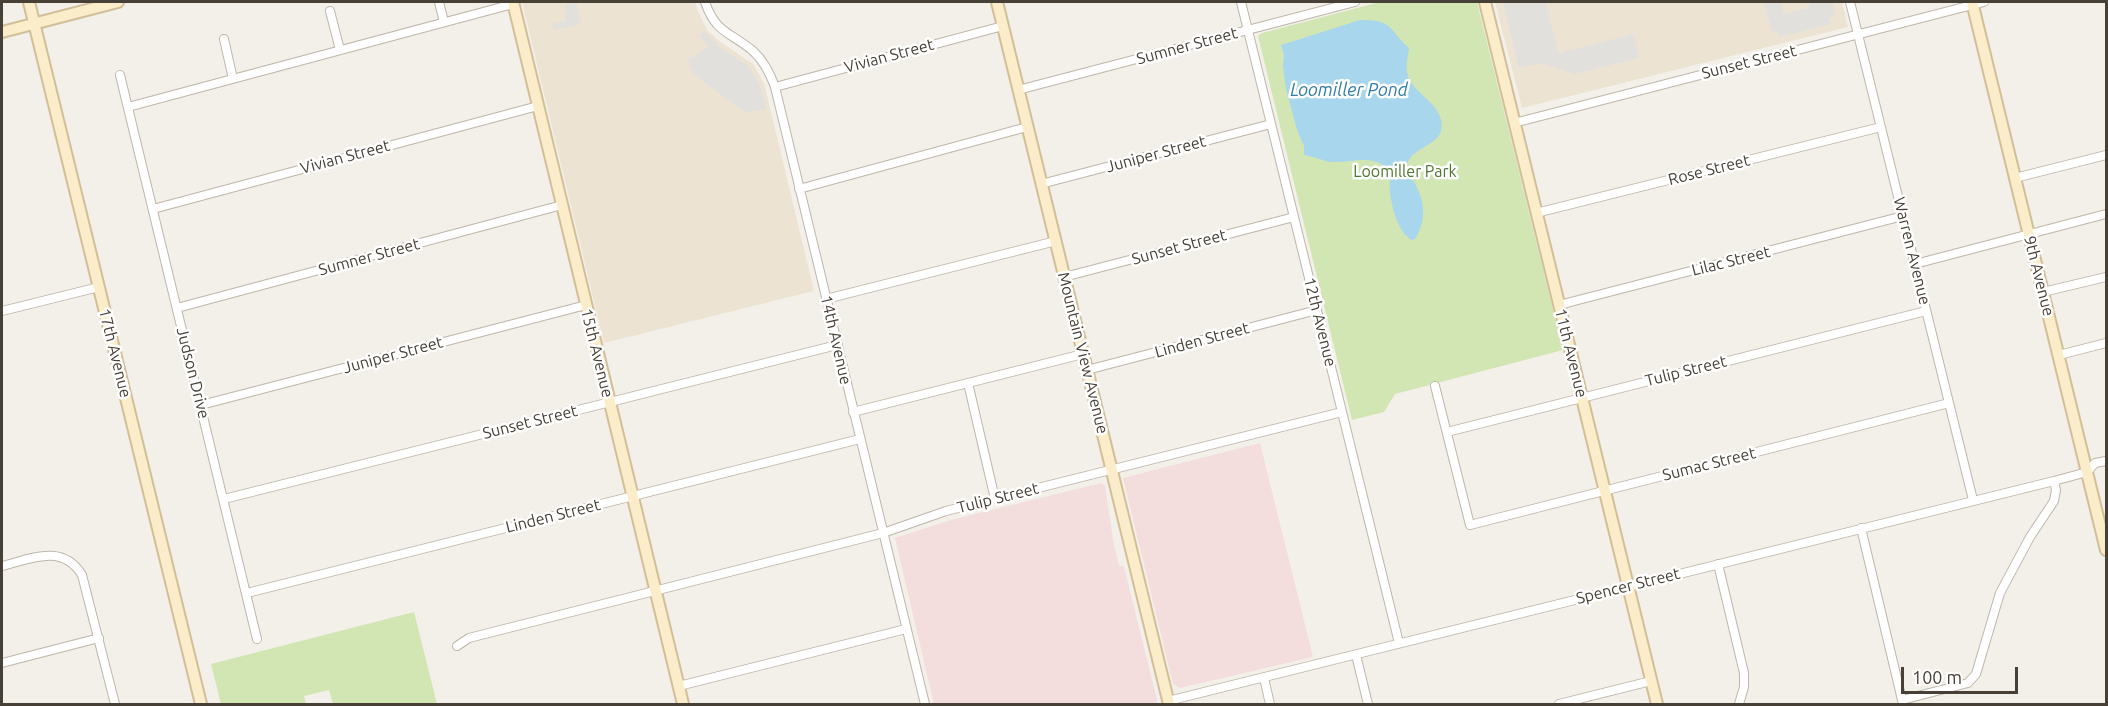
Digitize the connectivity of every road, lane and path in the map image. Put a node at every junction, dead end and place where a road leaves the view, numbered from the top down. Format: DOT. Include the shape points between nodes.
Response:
graph roads {
  1 [pos="29,2"];
  2 [pos="118,2"];
  3 [pos="439,2"];
  4 [pos="705,2"];
  5 [pos="997,2"];
  6 [pos="1241,2"];
  7 [pos="1355,2"];
  8 [pos="1485,2"];
  9 [pos="1851,2"];
  10 [pos="1984,2"];
  11 [pos="513,3"];
  12 [pos="1972,3"];
  13 [pos="330,11"];
  14 [pos="444,22"];
  15 [pos="34,24"];
  16 [pos="1003,26"];
  17 [pos="1248,30"];
  18 [pos="2,32"];
  19 [pos="1858,34"];
  20 [pos="224,39"];
  21 [pos="340,50"];
  22 [pos="120,75"];
  23 [pos="233,79"];
  24 [pos="775,87"];
  25 [pos="1018,90"];
  26 [pos="538,106"];
  27 [pos="128,107"];
  28 [pos="1514,123"];
  29 [pos="1271,124"];
  30 [pos="1028,127"];
  31 [pos="1881,127"];
  32 [pos="2106,155"];
  33 [pos="2015,178"];
  34 [pos="1041,184"];
  35 [pos="800,189"];
  36 [pos="562,205"];
  37 [pos="153,208"];
  38 [pos="1536,213"];
  39 [pos="2106,214"];
  40 [pos="1903,216"];
  41 [pos="1294,217"];
  42 [pos="2029,234"];
  43 [pos="1056,241"];
  44 [pos="1915,264"];
  45 [pos="1064,277"];
  46 [pos="2106,277"];
  47 [pos="99,287"];
  48 [pos="2043,292"];
  49 [pos="826,299"];
  50 [pos="586,305"];
  51 [pos="1559,305"];
  52 [pos="177,308"];
  53 [pos="1317,310"];
  54 [pos="2,311"];
  55 [pos="1926,311"];
  56 [pos="2106,343"];
  57 [pos="837,345"];
  58 [pos="1083,354"];
  59 [pos="2059,355"];
  60 [pos="1087,370"];
  61 [pos="968,383"];
  62 [pos="1435,386"];
  63 [pos="1582,398"];
  64 [pos="609,402"];
  65 [pos="1949,404"];
  66 [pos="201,405"];
  67 [pos="853,412"];
  68 [pos="1342,412"];
  69 [pos="1447,432"];
  70 [pos="860,439"];
  71 [pos="2106,461"];
  72 [pos="1112,471"];
  73 [pos="2087,472"];
  74 [pos="2054,481"];
  75 [pos="1604,491"];
  76 [pos="632,496"];
  77 [pos="995,499"];
  78 [pos="224,500"];
  79 [pos="1973,500"];
  80 [pos="1861,528"];
  81 [pos="883,533"];
  82 [pos="2106,550"];
  83 [pos="1718,564"];
  84 [pos="2,566"];
  85 [pos="1628,586"];
  86 [pos="656,591"];
  87 [pos="247,593"];
  88 [pos="906,629"];
  89 [pos="99,638"];
  90 [pos="257,639"];
  91 [pos="1399,643"];
  92 [pos="457,646"];
  93 [pos="1356,655"];
  94 [pos="2,663"];
  95 [pos="1264,678"];
  96 [pos="1651,681"];
  97 [pos="679,686"];
  98 [pos="1169,703"];
  99 [pos="1903,703"];
  100 [pos="115,705"];
  101 [pos="201,705"];
  102 [pos="683,705"];
  103 [pos="925,705"];
  104 [pos="1270,705"];
  105 [pos="1368,705"];
  106 [pos="1559,705"];
  107 [pos="1657,705"];
  108 [pos="1739,705"];
  1 -- 15 [label="street, 17th Avenue"];
  2 -- 15 [label="street"];
  3 -- 14 [label="street"];
  4 -- 24 [label="street, 14th Avenue" via="728,36 762,60"];
  5 -- 16 [label="street, Mountain View Avenue"];
  6 -- 17 [label="street, 12th Avenue"];
  7 -- 17 [label="street, Sumner Street"];
  8 -- 28 [label="street, 11th Avenue"];
  9 -- 19 [label="street, Warren Avenue"];
  10 -- 12 [label="street, Sunset Street"];
  11 -- 14 [label="street"];
  11 -- 26 [label="street, 15th Avenue"];
  12 -- 19 [label="street, Sunset Street"];
  12 -- 33 [label="street, 9th Avenue"];
  13 -- 21 [label="street"];
  14 -- 21 [label="street"];
  15 -- 18 [label="street"];
  15 -- 47 [label="street, 17th Avenue"];
  16 -- 24 [label="street, Vivian Street"];
  16 -- 25 [label="street, Mountain View Avenue"];
  17 -- 25 [label="street, Sumner Street"];
  17 -- 29 [label="street, 12th Avenue"];
  19 -- 28 [label="street, Sunset Street"];
  19 -- 31 [label="street, Warren Avenue"];
  20 -- 23 [label="street"];
  21 -- 23 [label="street"];
  22 -- 27 [label="street, Judson Drive"];
  23 -- 27 [label="street"];
  24 -- 35 [label="street, 14th Avenue"];
  25 -- 30 [label="street, Mountain View Avenue"];
  26 -- 36 [label="street, 15th Avenue"];
  26 -- 37 [label="street, Vivian Street"];
  27 -- 37 [label="street, Judson Drive"];
  28 -- 38 [label="street, 11th Avenue"];
  29 -- 34 [label="street, Juniper Street"];
  29 -- 41 [label="street, 12th Avenue"];
  30 -- 34 [label="street, Mountain View Avenue"];
  30 -- 35 [label="street"];
  31 -- 38 [label="street, Rose Street"];
  31 -- 40 [label="street, Warren Avenue"];
  32 -- 33 [label="street"];
  33 -- 42 [label="street, 9th Avenue"];
  34 -- 43 [label="street, Mountain View Avenue"];
  35 -- 49 [label="street, 14th Avenue"];
  36 -- 50 [label="street, 15th Avenue"];
  36 -- 52 [label="street, Sumner Street"];
  37 -- 52 [label="street, Judson Drive"];
  38 -- 51 [label="street, 11th Avenue"];
  39 -- 42 [label="street"];
  40 -- 44 [label="street, Warren Avenue"];
  40 -- 51 [label="street, Lilac Street"];
  41 -- 45 [label="street, Sunset Street"];
  41 -- 53 [label="street, 12th Avenue"];
  42 -- 44 [label="street"];
  42 -- 48 [label="street, 9th Avenue"];
  43 -- 45 [label="street, Mountain View Avenue"];
  43 -- 49 [label="street"];
  44 -- 55 [label="street, Warren Avenue"];
  45 -- 58 [label="street, Mountain View Avenue"];
  46 -- 48 [label="street"];
  47 -- 54 [label="street"];
  47 -- 101 [label="street, 17th Avenue"];
  48 -- 59 [label="street, 9th Avenue"];
  49 -- 57 [label="street, 14th Avenue"];
  50 -- 64 [label="street, 15th Avenue"];
  50 -- 66 [label="street, Juniper Street"];
  51 -- 63 [label="street, 11th Avenue"];
  52 -- 66 [label="street, Judson Drive"];
  53 -- 60 [label="street, Linden Street"];
  53 -- 68 [label="street, 12th Avenue"];
  55 -- 63 [label="street, Tulip Street"];
  55 -- 65 [label="street, Warren Avenue"];
  56 -- 59 [label="street"];
  57 -- 64 [label="street, Sunset Street"];
  57 -- 67 [label="street, 14th Avenue"];
  58 -- 60 [label="street, Mountain View Avenue"];
  58 -- 61 [label="street"];
  59 -- 73 [label="street, 9th Avenue"];
  60 -- 72 [label="street, Mountain View Avenue"];
  61 -- 67 [label="street"];
  61 -- 77 [label="street"];
  62 -- 69 [label="street"];
  63 -- 69 [label="street, Tulip Street"];
  63 -- 75 [label="street, 11th Avenue"];
  64 -- 76 [label="street, 15th Avenue"];
  64 -- 78 [label="street, Sunset Street"];
  65 -- 75 [label="street, Sumac Street"];
  65 -- 79 [label="street, Warren Avenue"];
  66 -- 78 [label="street, Judson Drive"];
  67 -- 70 [label="street, 14th Avenue"];
  68 -- 72 [label="street, Tulip Street"];
  68 -- 91 [label="street, 12th Avenue"];
  69 -- 75 [label="street, Sumac Street" via="1470,525"];
  70 -- 76 [label="street, Linden Street"];
  70 -- 81 [label="street, 14th Avenue"];
  71 -- 73 [label="street, Spencer Street" via="2095,463"];
  72 -- 77 [label="street, Tulip Street"];
  72 -- 98 [label="street, Mountain View Avenue"];
  73 -- 74 [label="street, Spencer Street"];
  73 -- 82 [label="street, 9th Avenue"];
  74 -- 79 [label="street, Spencer Street"];
  74 -- 99 [label="street" via="2054,501 2000,593 1972,680"];
  75 -- 85 [label="street, 11th Avenue"];
  76 -- 86 [label="street, 15th Avenue"];
  76 -- 87 [label="street, Linden Street"];
  77 -- 81 [label="street, Tulip Street"];
  78 -- 87 [label="street, Judson Drive"];
  79 -- 80 [label="street, Spencer Street"];
  80 -- 83 [label="street, Spencer Street"];
  80 -- 99 [label="street"];
  81 -- 86 [label="street, Tulip Street"];
  81 -- 88 [label="street, 14th Avenue"];
  83 -- 85 [label="street, Spencer Street"];
  83 -- 108 [label="street" via="1743,673"];
  84 -- 89 [label="street" via="49,555 60,556 76,566"];
  85 -- 91 [label="street, Spencer Street"];
  85 -- 96 [label="street, 11th Avenue"];
  86 -- 92 [label="street, Tulip Street" via="469,638"];
  86 -- 97 [label="street, 15th Avenue"];
  87 -- 90 [label="street, Judson Drive"];
  88 -- 97 [label="street"];
  88 -- 103 [label="street, 14th Avenue"];
  89 -- 94 [label="street"];
  89 -- 100 [label="street"];
  91 -- 93 [label="street, Spencer Street"];
  93 -- 95 [label="street, Spencer Street"];
  93 -- 105 [label="street"];
  95 -- 98 [label="street, Spencer Street"];
  95 -- 104 [label="street"];
  96 -- 106 [label="street"];
  96 -- 107 [label="street, 11th Avenue"];
  97 -- 102 [label="street, 15th Avenue"];
}
